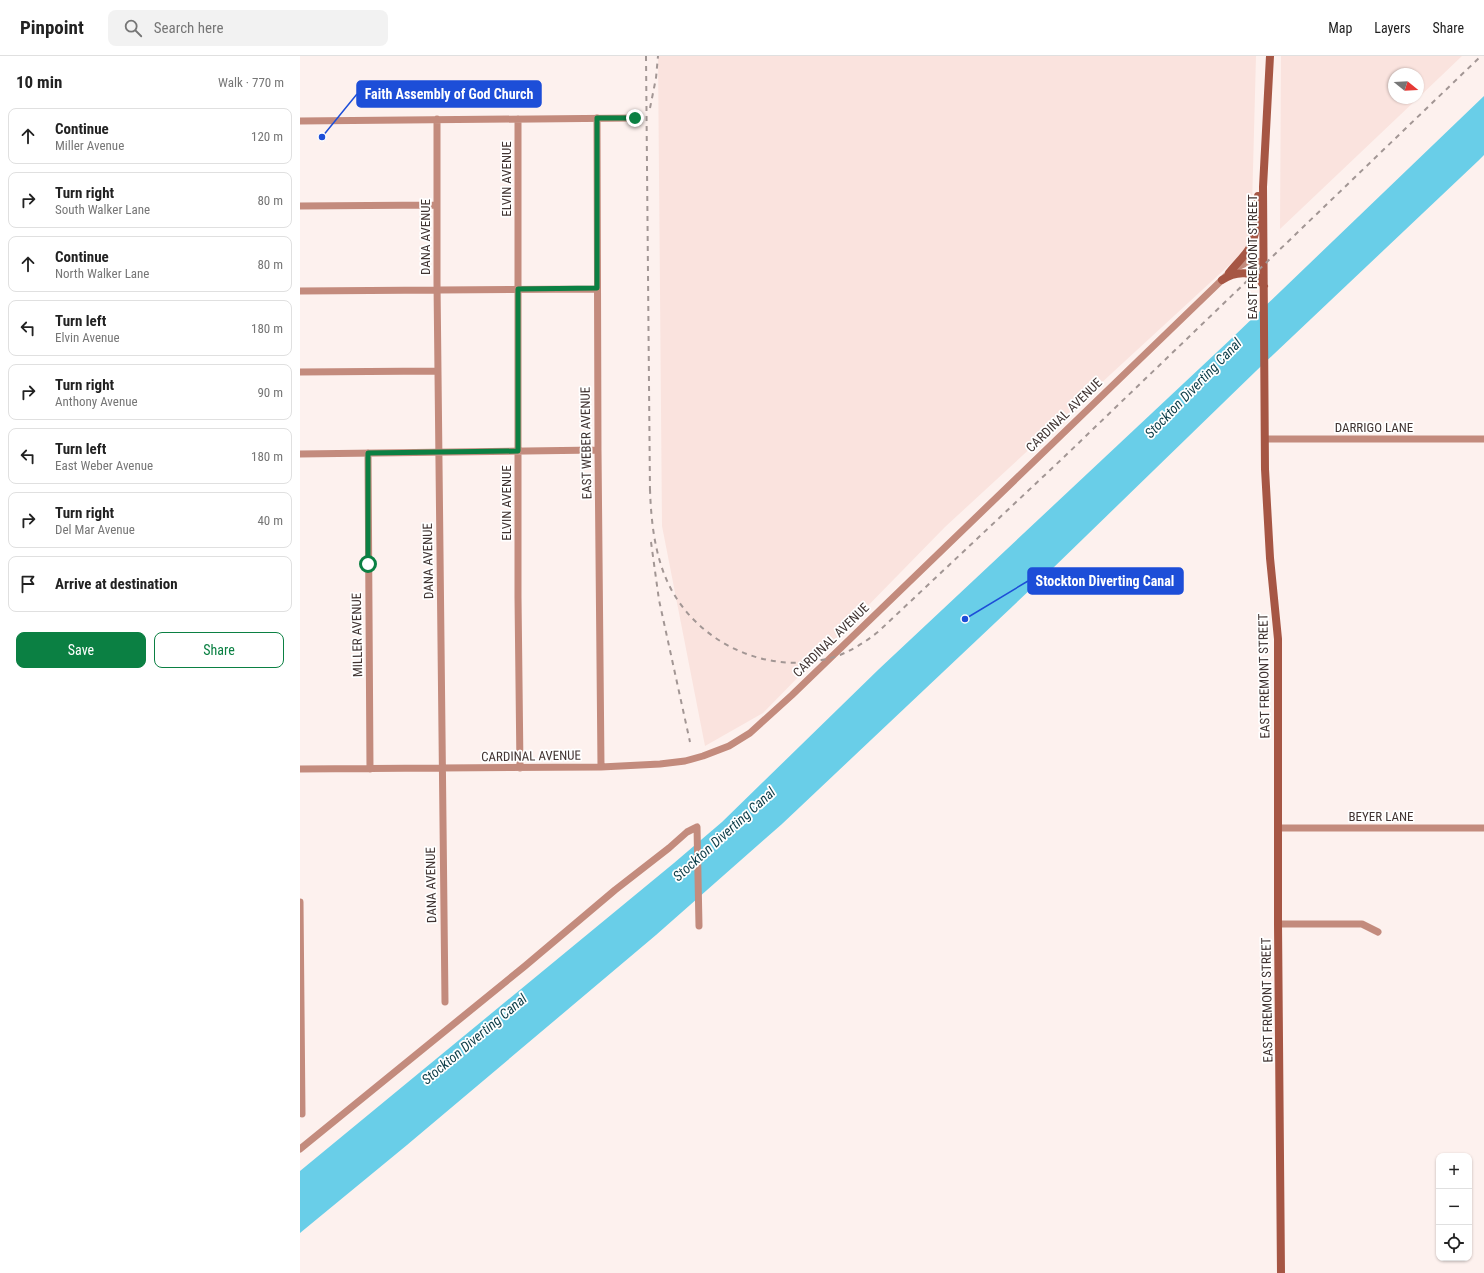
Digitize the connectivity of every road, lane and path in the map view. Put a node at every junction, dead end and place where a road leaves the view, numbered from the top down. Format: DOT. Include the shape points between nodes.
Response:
graph roads {
  1 [pos="1270,56"];
  2 [pos="597,118"];
  3 [pos="635,118"];
  4 [pos="437,119"];
  5 [pos="518,119"];
  6 [pos="300,121"];
  7 [pos="1264,158"];
  8 [pos="437,205"];
  9 [pos="300,206"];
  10 [pos="1263,261"];
  11 [pos="1229,273"];
  12 [pos="1222,280"];
  13 [pos="597,288"];
  14 [pos="518,289"];
  15 [pos="1264,289"];
  16 [pos="438,290"];
  17 [pos="300,291"];
  18 [pos="438,371"];
  19 [pos="300,372"];
  20 [pos="1484,438"];
  21 [pos="1265,439"];
  22 [pos="598,450"];
  23 [pos="518,451"];
  24 [pos="368,453"];
  25 [pos="439,453"];
  26 [pos="300,454"];
  27 [pos="601,767"];
  28 [pos="443,768"];
  29 [pos="520,768"];
  30 [pos="300,769"];
  31 [pos="370,769"];
  32 [pos="1278,828"];
  33 [pos="1484,828"];
  34 [pos="300,902"];
  35 [pos="1278,924"];
  36 [pos="699,926"];
  37 [pos="1378,932"];
  38 [pos="445,1002"];
  39 [pos="302,1114"];
  40 [pos="300,1149"];
  41 [pos="1281,1273"];
  1 -- 7 [label="main road, EAST FREMONT STREET"];
  2 -- 3 [label="street"];
  2 -- 5 [label="street"];
  2 -- 13 [label="street, EAST WEBER AVENUE"];
  4 -- 5 [label="street"];
  4 -- 6 [label="street"];
  4 -- 8 [label="street, DANA AVENUE"];
  5 -- 14 [label="street, ELVIN AVENUE"];
  7 -- 10 [label="main road, EAST FREMONT STREET"];
  7 -- 11 [label="main road" via="1254,239"];
  8 -- 9 [label="street"];
  8 -- 16 [label="street, DANA AVENUE"];
  10 -- 11 [label="street, CARDINAL AVENUE" via="1241,264"];
  10 -- 15 [label="main road, EAST FREMONT STREET"];
  11 -- 12 [label="street, CARDINAL AVENUE"];
  12 -- 15 [label="main road" via="1234,274 1252,274 1257,277"];
  12 -- 27 [label="street, CARDINAL AVENUE" via="750,733 729,746 694,759 660,764"];
  13 -- 14 [label="street"];
  13 -- 22 [label="street, EAST WEBER AVENUE"];
  14 -- 16 [label="street"];
  14 -- 23 [label="street, ELVIN AVENUE"];
  15 -- 21 [label="main road, EAST FREMONT STREET"];
  16 -- 17 [label="street"];
  16 -- 18 [label="street, DANA AVENUE"];
  18 -- 19 [label="street"];
  18 -- 25 [label="street, DANA AVENUE"];
  20 -- 21 [label="street, DARRIGO LANE"];
  21 -- 32 [label="main road, EAST FREMONT STREET" via="1267,529 1278,639"];
  22 -- 23 [label="street"];
  22 -- 27 [label="street, EAST WEBER AVENUE"];
  23 -- 25 [label="street"];
  23 -- 29 [label="street, ELVIN AVENUE"];
  24 -- 25 [label="street"];
  24 -- 26 [label="street"];
  24 -- 31 [label="street, MILLER AVENUE"];
  25 -- 28 [label="street, DANA AVENUE"];
  27 -- 29 [label="street, CARDINAL AVENUE"];
  28 -- 29 [label="street, CARDINAL AVENUE"];
  28 -- 31 [label="street, CARDINAL AVENUE"];
  28 -- 38 [label="street, DANA AVENUE"];
  30 -- 31 [label="street, CARDINAL AVENUE"];
  32 -- 33 [label="street, BEYER LANE"];
  32 -- 35 [label="main road, EAST FREMONT STREET"];
  34 -- 39 [label="street"];
  35 -- 37 [label="street" via="1362,924"];
  35 -- 41 [label="main road, EAST FREMONT STREET"];
  36 -- 40 [label="street" via="697,827 687,832 615,890"];
}
